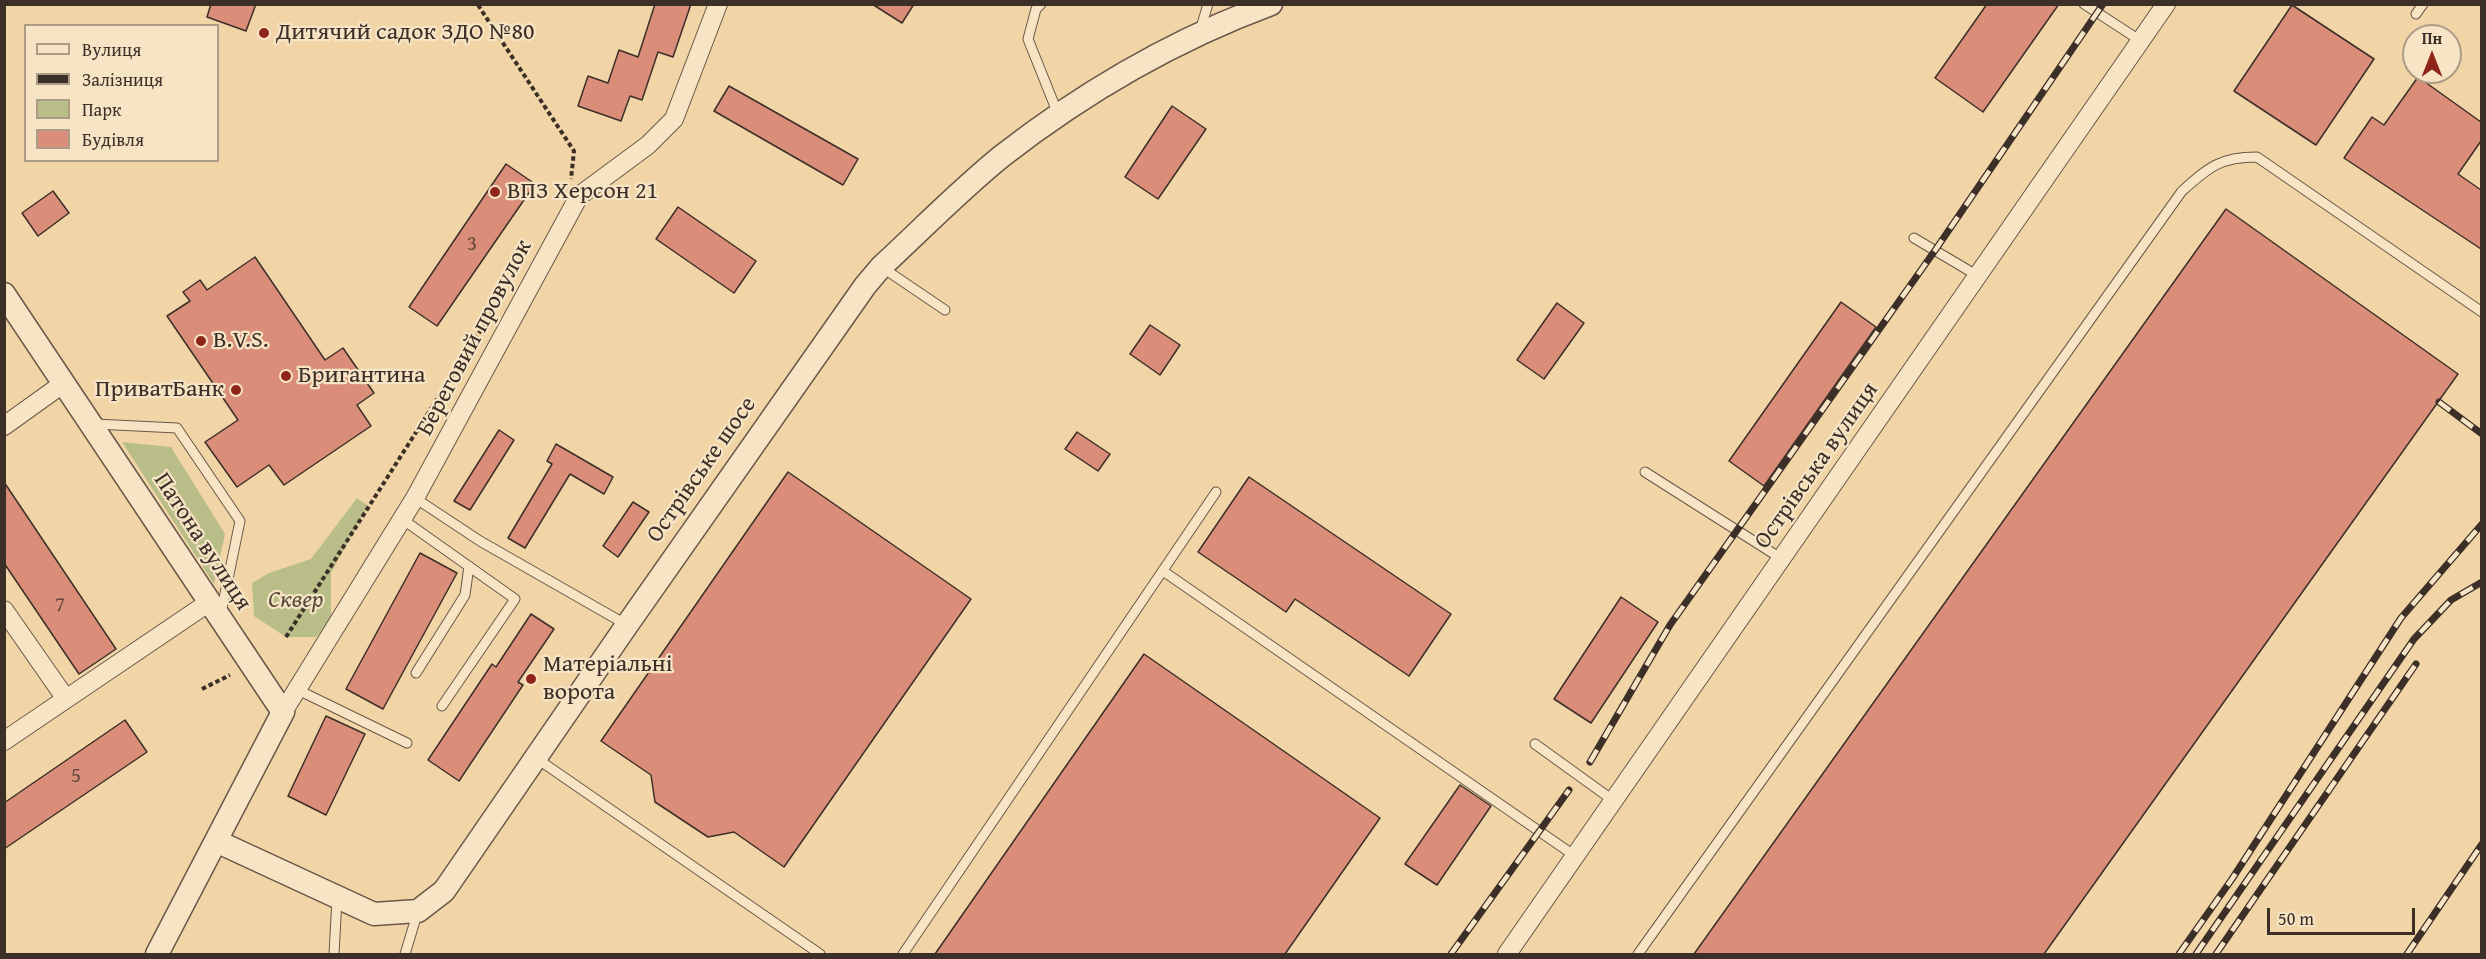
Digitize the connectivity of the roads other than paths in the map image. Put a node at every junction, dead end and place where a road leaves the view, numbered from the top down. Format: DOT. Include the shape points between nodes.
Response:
graph roads {
  1 [pos="718,4"];
  2 [pos="1041,4"];
  3 [pos="1208,4"];
  4 [pos="1270,4"];
  5 [pos="2085,4"];
  6 [pos="2166,4"];
  7 [pos="2423,4"];
  8 [pos="2416,14"];
  9 [pos="1200,34"];
  10 [pos="2140,41"];
  11 [pos="1058,114"];
  12 [pos="1914,238"];
  13 [pos="881,267"];
  14 [pos="1978,276"];
  15 [pos="4,294"];
  16 [pos="945,310"];
  17 [pos="2481,312"];
  18 [pos="64,383"];
  19 [pos="93,424"];
  20 [pos="4,426"];
  21 [pos="1645,472"];
  22 [pos="1216,492"];
  23 [pos="416,498"];
  24 [pos="402,519"];
  25 [pos="1782,559"];
  26 [pos="469,566"];
  27 [pos="1163,571"];
  28 [pos="4,610"];
  29 [pos="214,610"];
  30 [pos="627,625"];
  31 [pos="416,673"];
  32 [pos="296,689"];
  33 [pos="66,699"];
  34 [pos="442,706"];
  35 [pos="283,712"];
  36 [pos="4,741"];
  37 [pos="407,743"];
  38 [pos="1535,744"];
  39 [pos="535,758"];
  40 [pos="1614,801"];
  41 [pos="216,841"];
  42 [pos="1575,856"];
  43 [pos="338,897"];
  44 [pos="418,911"];
  45 [pos="157,954"];
  46 [pos="334,954"];
  47 [pos="405,954"];
  48 [pos="820,954"];
  49 [pos="903,954"];
  50 [pos="1507,954"];
  51 [pos="1638,954"];
  1 -- 23 [label="street, Береговий провулок" via="674,119 648,145 579,196"];
  2 -- 11 [label="lane" via="1035,9 1028,39"];
  3 -- 9 [label="lane"];
  4 -- 9 [label="street, Острівське шосе"];
  5 -- 10 [label="lane"];
  6 -- 10 [label="street, Острівська вулиця"];
  7 -- 8 [label="lane"];
  9 -- 11 [label="street, Острівське шосе"];
  10 -- 14 [label="street, Острівська вулиця"];
  11 -- 13 [label="street, Острівське шосе" via="1000,158"];
  12 -- 14 [label="lane"];
  13 -- 16 [label="lane"];
  13 -- 30 [label="street, Острівське шосе"];
  14 -- 25 [label="street, Острівська вулиця"];
  15 -- 18 [label="street, Патона вулиця"];
  17 -- 51 [label="lane" via="2257,157 2235,157 2209,167 2182,191"];
  18 -- 19 [label="street, Патона вулиця"];
  18 -- 20 [label="street"];
  19 -- 29 [label="street, Патона вулиця"];
  19 -- 29 [label="lane" via="177,428 240,521"];
  21 -- 25 [label="lane"];
  22 -- 27 [label="lane"];
  23 -- 24 [label="street, Береговий провулок"];
  23 -- 30 [label="lane" via="480,541"];
  24 -- 26 [label="lane"];
  24 -- 32 [label="street, Береговий провулок"];
  25 -- 40 [label="street, Острівська вулиця"];
  26 -- 31 [label="lane" via="465,595"];
  26 -- 34 [label="lane" via="515,598"];
  27 -- 42 [label="lane"];
  27 -- 49 [label="lane"];
  28 -- 33 [label="street"];
  29 -- 33 [label="street"];
  29 -- 35 [label="street, Патона вулиця"];
  30 -- 39 [label="street, Острівське шосе"];
  32 -- 35 [label="street, Береговий провулок"];
  32 -- 37 [label="lane"];
  33 -- 36 [label="street"];
  35 -- 41 [label="street"];
  38 -- 40 [label="lane"];
  39 -- 44 [label="street, Острівське шосе" via="444,891"];
  39 -- 48 [label="lane"];
  40 -- 42 [label="street, Острівська вулиця"];
  41 -- 43 [label="street"];
  41 -- 45 [label="street"];
  42 -- 50 [label="street, Острівська вулиця"];
  43 -- 44 [label="street" via="374,914"];
  43 -- 46 [label="lane"];
  44 -- 47 [label="lane"];
}
